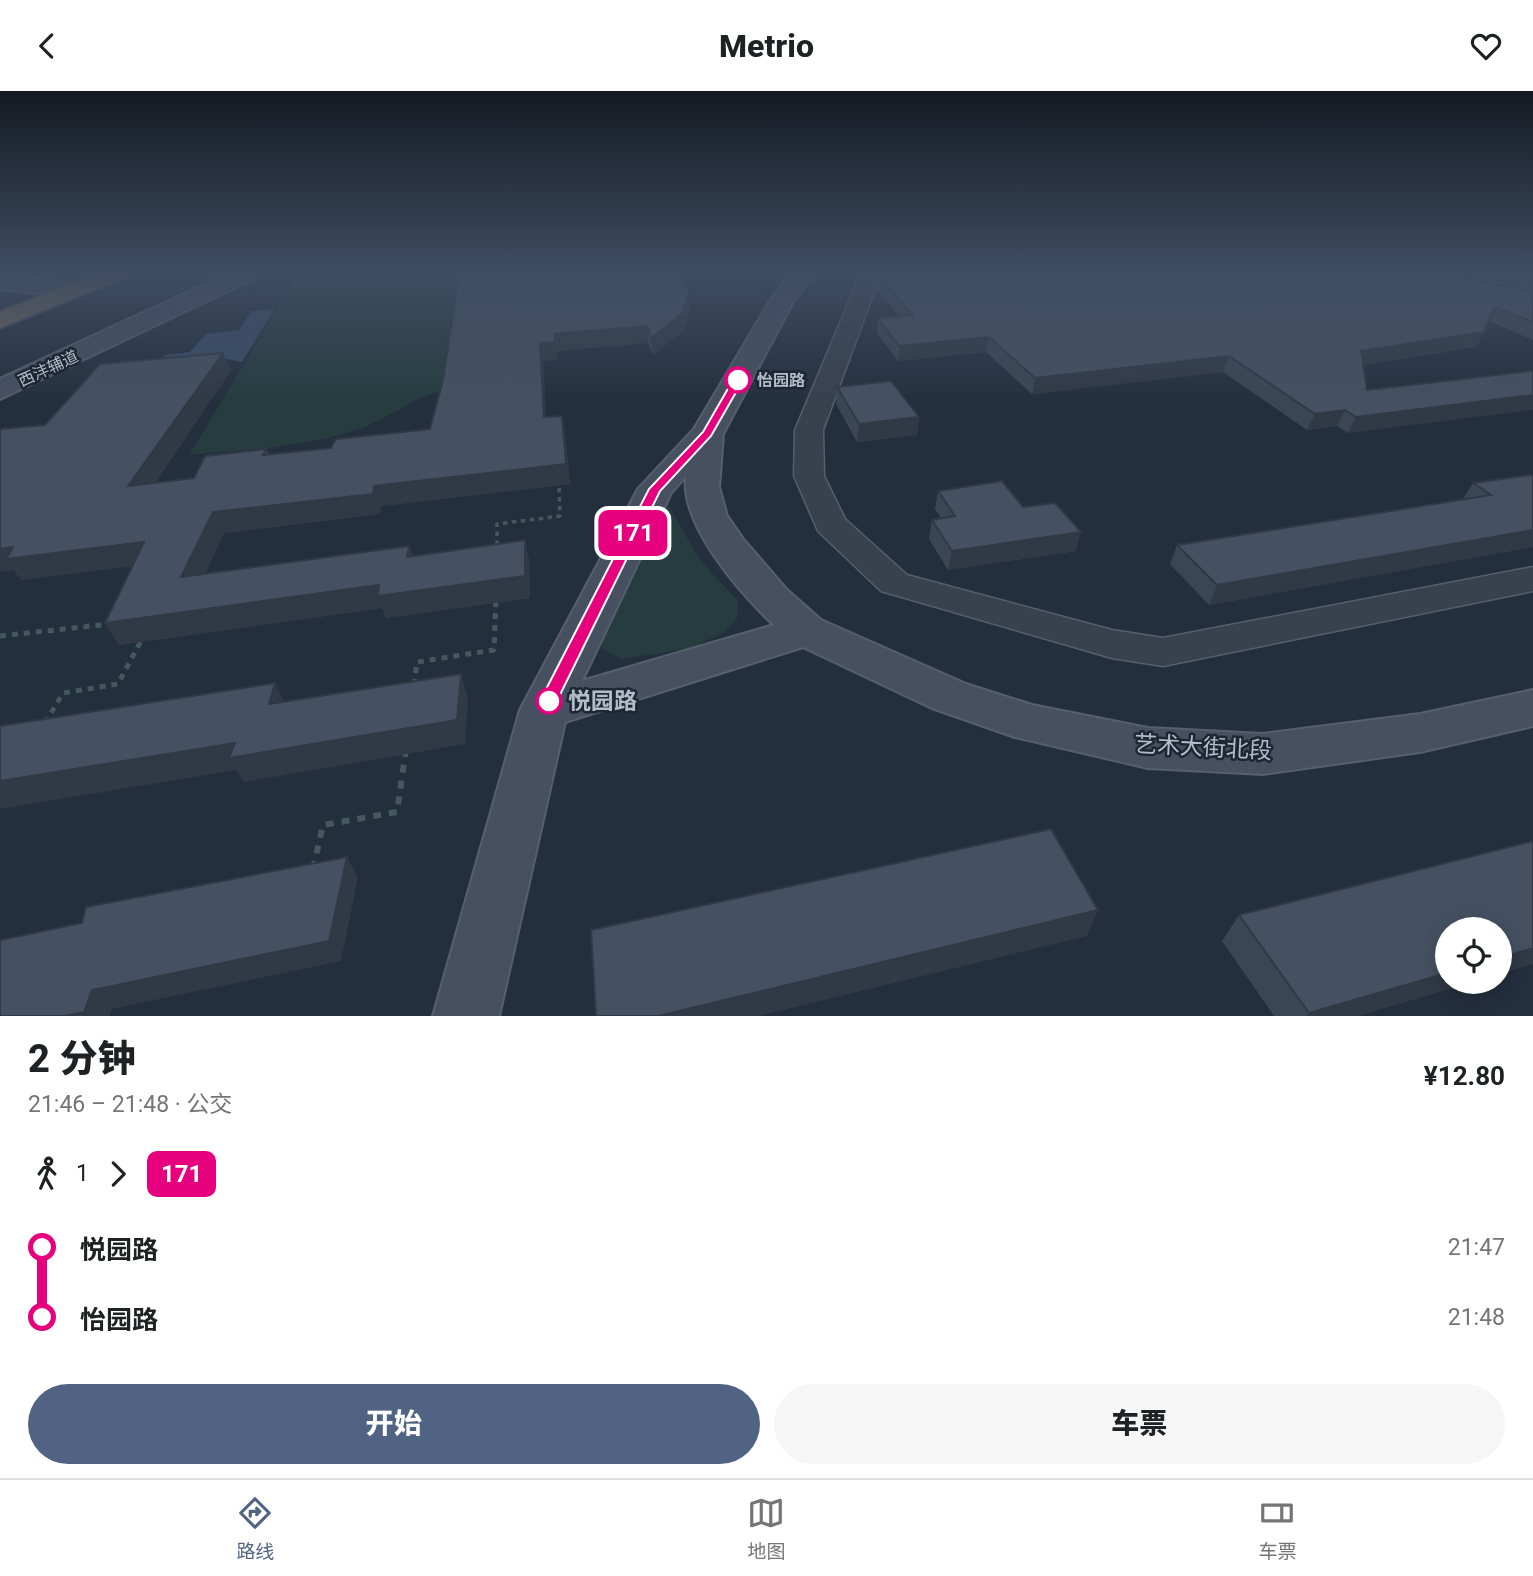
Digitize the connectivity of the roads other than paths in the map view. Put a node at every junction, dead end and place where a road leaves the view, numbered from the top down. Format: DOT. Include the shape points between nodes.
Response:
graph roads {
  1 [pos="138,316"];
  2 [pos="156,316"];
  3 [pos="773,316"];
  4 [pos="854,316"];
  5 [pos="0,380"];
  6 [pos="0,390"];
  7 [pos="707,434"];
  8 [pos="1533,579"];
  9 [pos="806,631"];
  10 [pos="1533,708"];
  11 [pos="544,710"];
  12 [pos="466,1016"];
  1 -- 5 [label="street, 西沣辅道"];
  2 -- 6 [label="street, 西沣辅道"];
  3 -- 7 [label="street"];
  4 -- 8 [label="street" via="809,430 809,476 830,524 894,583 1112,644 1163,652"];
  7 -- 9 [label="street, 艺术大街北段" via="702,487 709,516 772,600"];
  7 -- 11 [label="street" via="655,489"];
  9 -- 10 [label="street, 艺术大街北段" via="972,704 1032,724 1148,748 1263,754 1420,733"];
  9 -- 11 [label="street"];
  11 -- 12 [label="street"];
}
